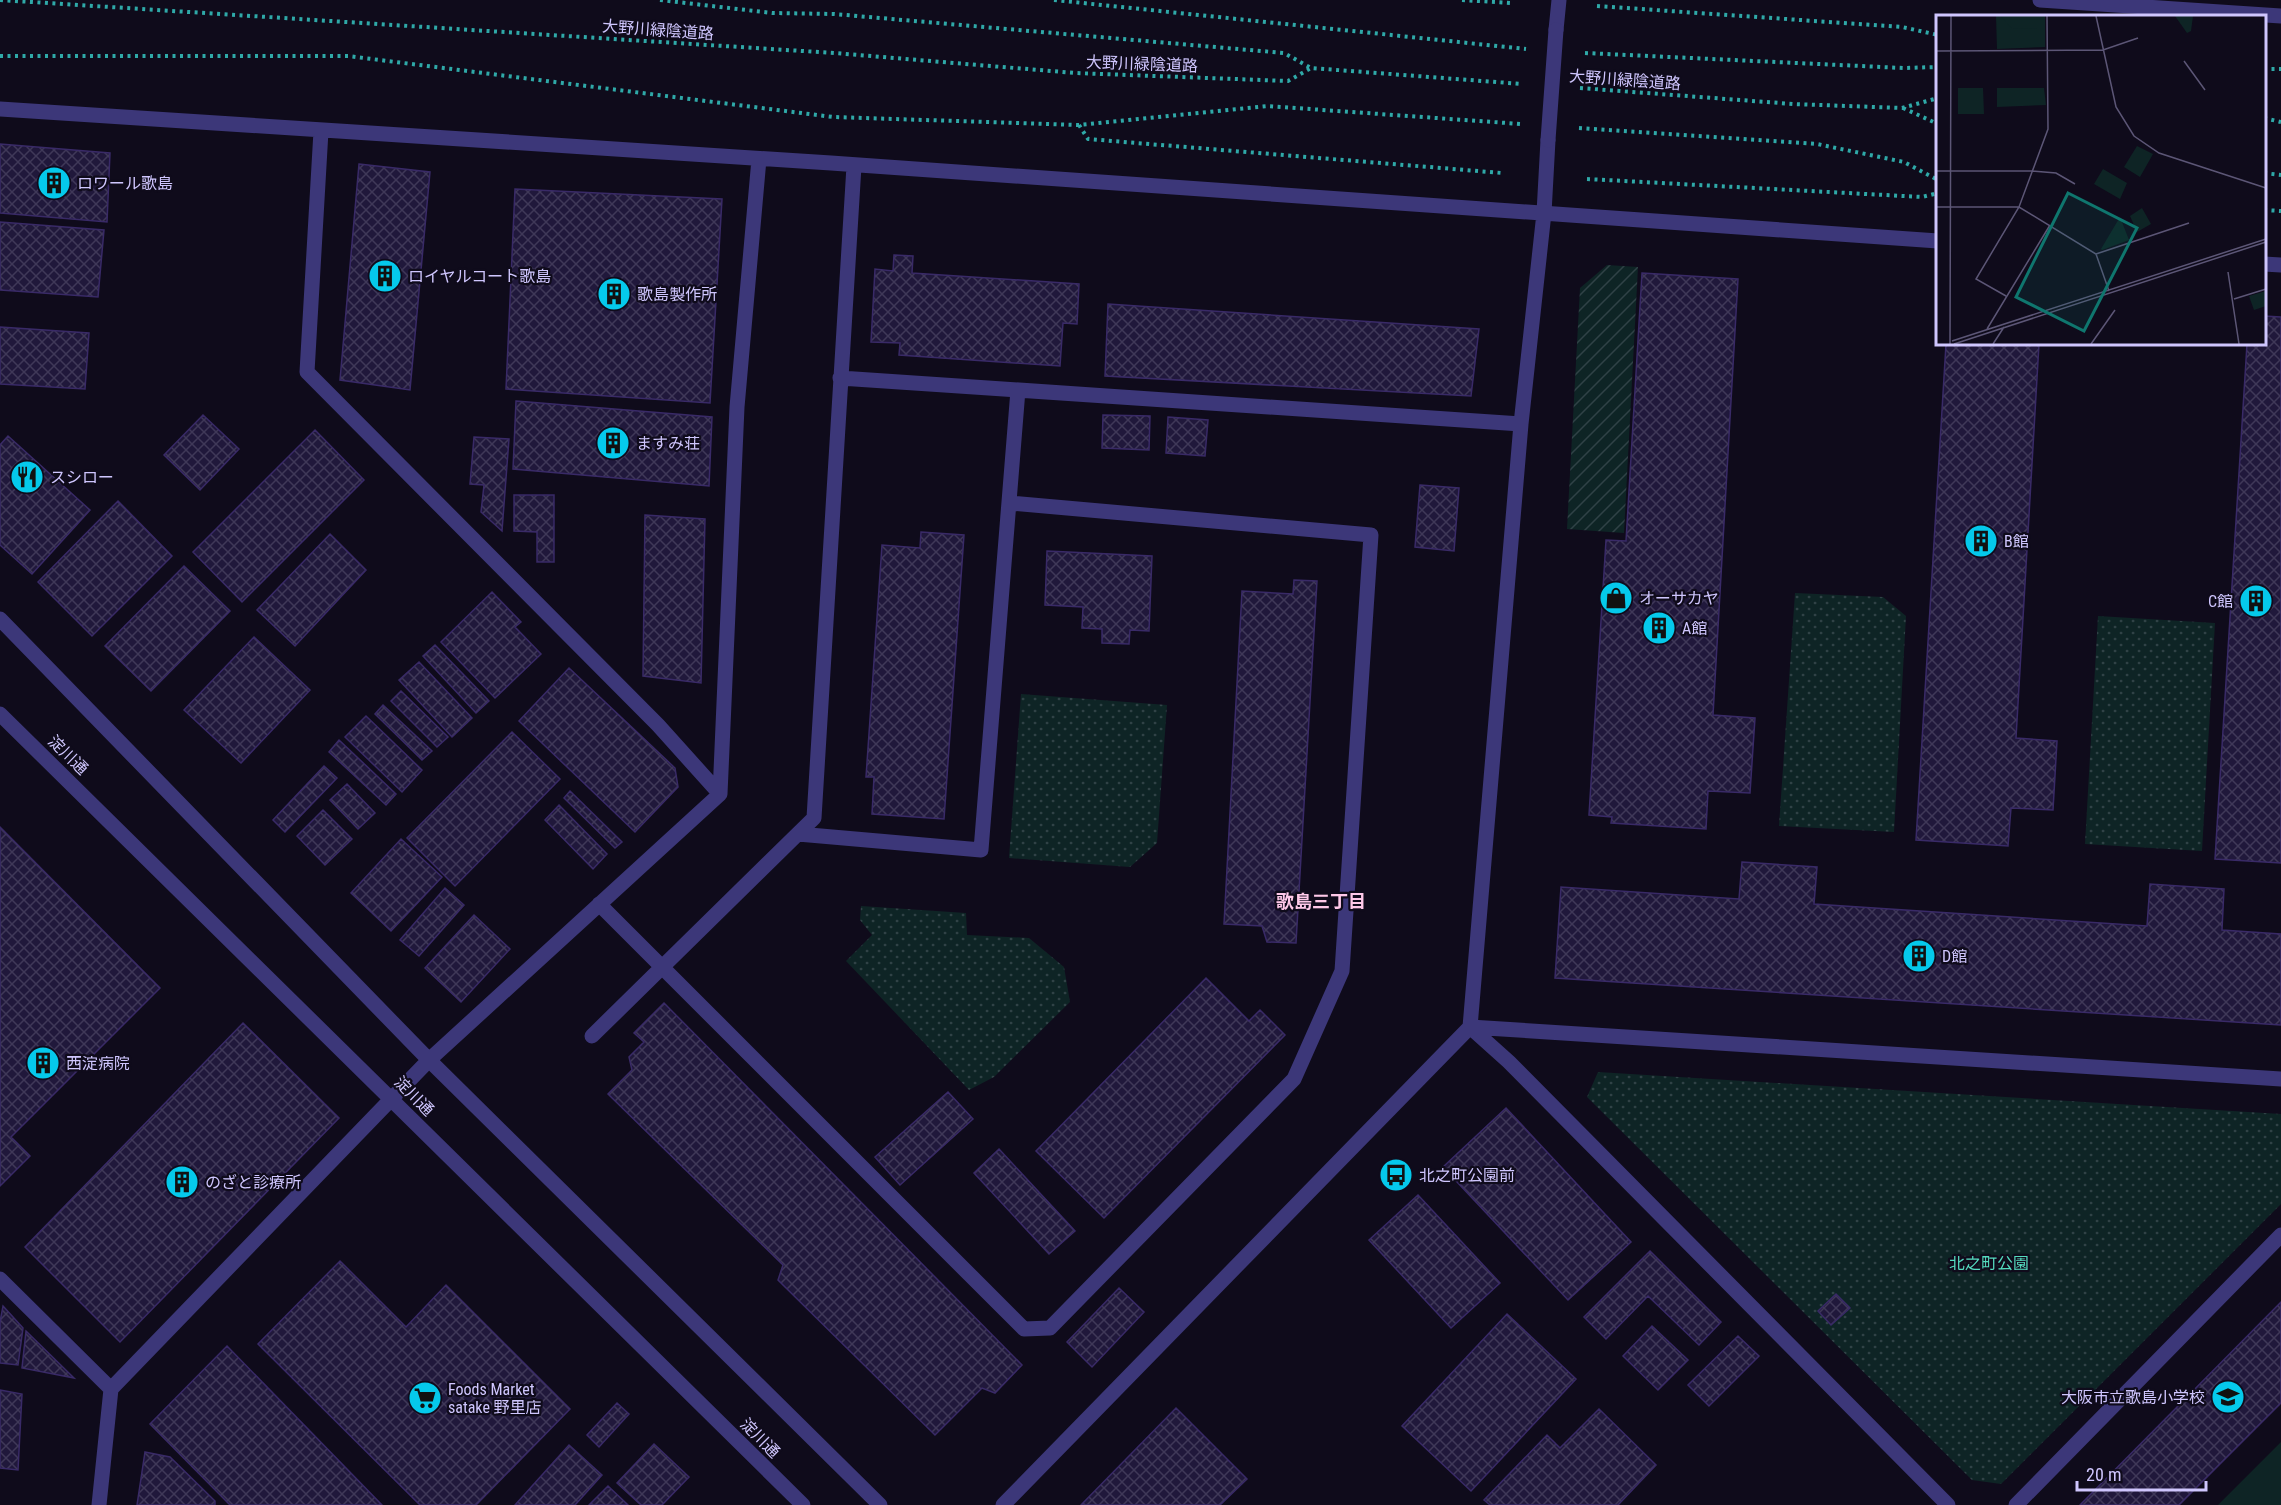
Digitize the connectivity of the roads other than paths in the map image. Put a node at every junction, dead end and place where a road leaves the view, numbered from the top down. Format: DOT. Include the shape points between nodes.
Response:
graph roads {
  1 [pos="1559,0"];
  2 [pos="2040,0"];
  3 [pos="2240,7"];
  4 [pos="2281,16"];
  5 [pos="0,109"];
  6 [pos="321,131"];
  7 [pos="759,159"];
  8 [pos="854,166"];
  9 [pos="1544,213"];
  10 [pos="1936,241"];
  11 [pos="2266,264"];
  12 [pos="2281,265"];
  13 [pos="840,378"];
  14 [pos="1018,390"];
  15 [pos="1521,424"];
  16 [pos="1010,503"];
  17 [pos="0,619"];
  18 [pos="0,714"];
  19 [pos="720,794"];
  20 [pos="798,834"];
  21 [pos="599,904"];
  22 [pos="661,968"];
  23 [pos="1470,1027"];
  24 [pos="592,1036"];
  25 [pos="429,1060"];
  26 [pos="2281,1079"];
  27 [pos="391,1098"];
  28 [pos="2281,1234"];
  29 [pos="0,1279"];
  30 [pos="111,1389"];
  31 [pos="99,1505"];
  32 [pos="803,1505"];
  33 [pos="880,1505"];
  34 [pos="1003,1505"];
  35 [pos="1948,1505"];
  36 [pos="2016,1505"];
  1 -- 9 [label="street, bridge"];
  2 -- 3 [label="street"];
  3 -- 4 [label="street"];
  5 -- 6 [label="street"];
  6 -- 7 [label="street"];
  6 -- 19 [label="street" via="307,372 658,725"];
  7 -- 8 [label="street"];
  7 -- 19 [label="street" via="737,406"];
  8 -- 9 [label="street"];
  8 -- 13 [label="street"];
  9 -- 10 [label="street"];
  9 -- 15 [label="street"];
  11 -- 12 [label="street"];
  13 -- 14 [label="street"];
  13 -- 20 [label="street" via="814,818"];
  14 -- 15 [label="street"];
  14 -- 16 [label="street"];
  15 -- 23 [label="street"];
  16 -- 20 [label="street" via="981,850"];
  16 -- 22 [label="street" via="1371,535 1342,971 1294,1079 1050,1328 1024,1329"];
  17 -- 25 [label="street"];
  18 -- 27 [label="street, 淀川通"];
  19 -- 21 [label="street"];
  20 -- 22 [label="street"];
  21 -- 22 [label="street"];
  21 -- 25 [label="street"];
  22 -- 24 [label="street"];
  23 -- 26 [label="street"];
  23 -- 34 [label="street"];
  23 -- 35 [label="street"];
  25 -- 27 [label="street"];
  25 -- 33 [label="street"];
  27 -- 30 [label="street"];
  27 -- 32 [label="street, 淀川通"];
  28 -- 36 [label="street"];
  29 -- 30 [label="street"];
  30 -- 31 [label="street"];
}
